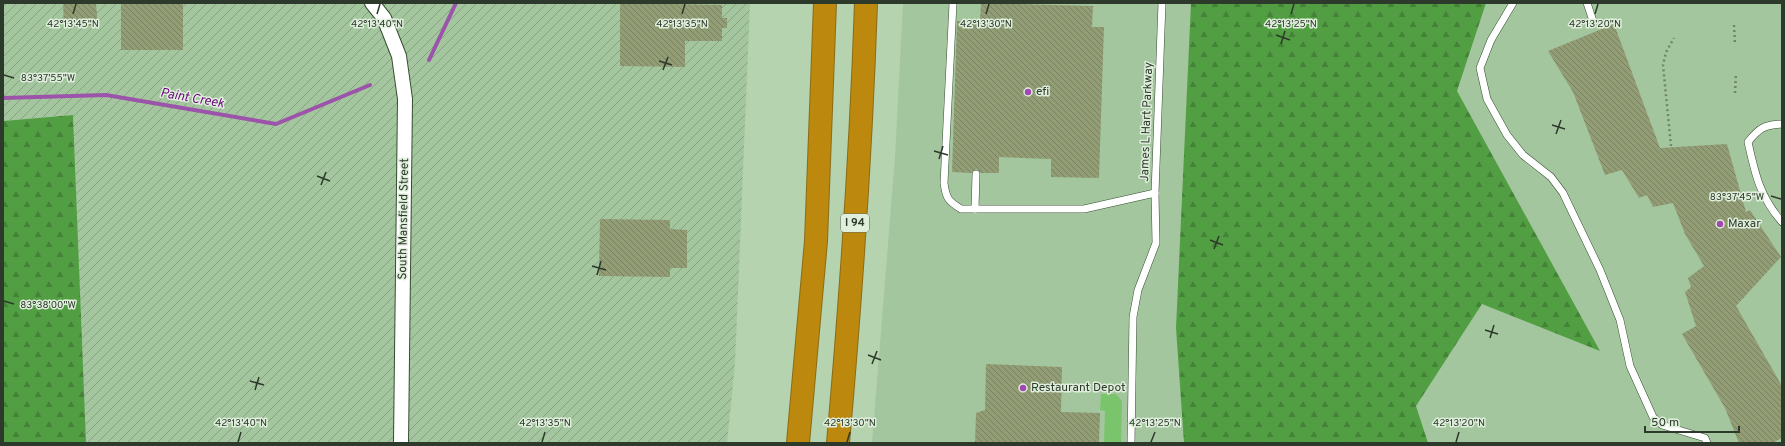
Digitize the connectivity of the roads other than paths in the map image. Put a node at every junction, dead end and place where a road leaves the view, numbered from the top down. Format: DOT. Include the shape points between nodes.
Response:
graph roads {
  1 [pos="372,3"];
  2 [pos="825,3"];
  3 [pos="866,3"];
  4 [pos="953,3"];
  5 [pos="1162,3"];
  6 [pos="1513,3"];
  7 [pos="1587,3"];
  8 [pos="1593,20"];
  9 [pos="1782,124"];
  10 [pos="976,174"];
  11 [pos="1155,193"];
  12 [pos="975,209"];
  13 [pos="1782,222"];
  14 [pos="401,443"];
  15 [pos="798,443"];
  16 [pos="838,443"];
  17 [pos="1132,443"];
  18 [pos="1708,443"];
  1 -- 14 [label="street, South Mansfield Street" via="384,18 399,56 405,99"];
  2 -- 15 [label="highway" via="816,241"];
  3 -- 16 [label="highway, I 94" via="849,311"];
  4 -- 12 [label="lane" via="945,195 951,203 961,209"];
  5 -- 11 [label="lane, James L Hart Parkway"];
  6 -- 18 [label="lane" via="1491,40 1480,68 1487,99 1507,135 1523,155 1551,177 1563,193 1600,270 1620,320 1630,366 1654,417 1662,426 1705,438"];
  7 -- 8 [label="lane"];
  9 -- 13 [label="lane" via="1758,130 1748,142 1757,181 1772,211"];
  10 -- 12 [label="lane"];
  11 -- 12 [label="lane" via="1084,209"];
  11 -- 17 [label="lane, James L Hart Parkway" via="1156,243 1138,290 1133,318"];
}
